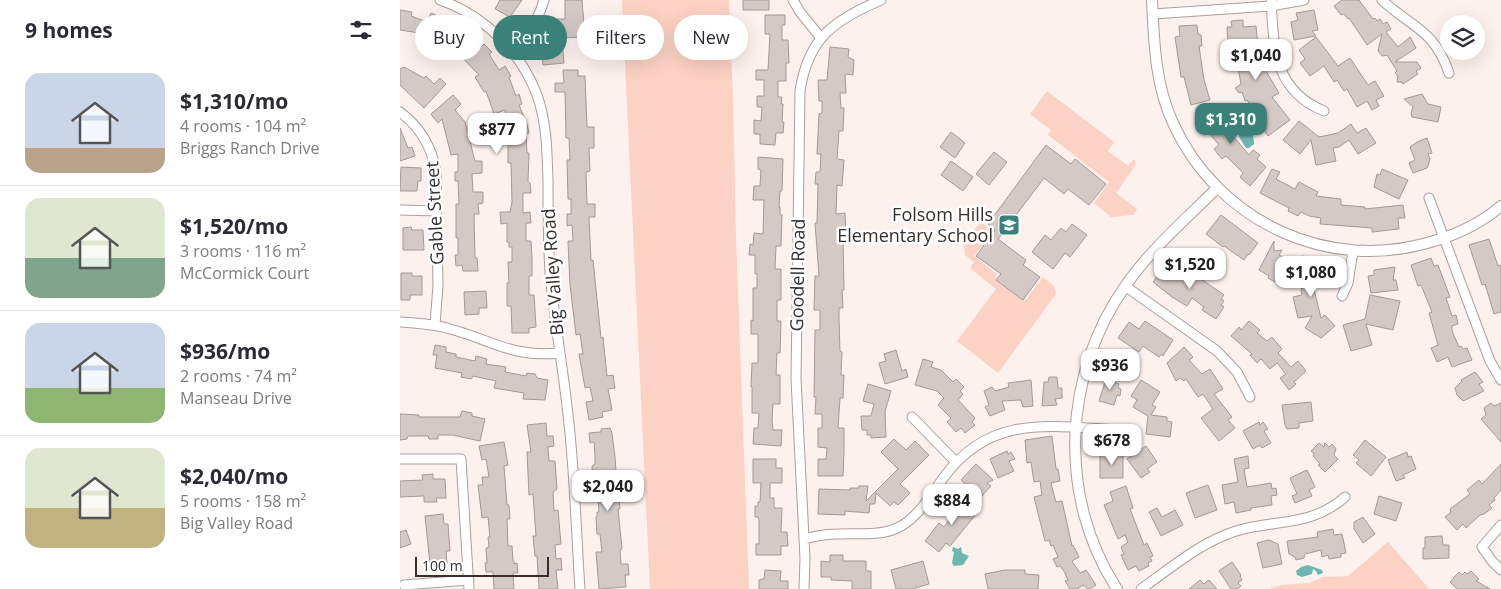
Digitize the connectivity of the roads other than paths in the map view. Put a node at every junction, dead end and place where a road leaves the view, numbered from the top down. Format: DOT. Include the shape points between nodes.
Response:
graph roads {
  1 [pos="440,0"];
  2 [pos="544,0"];
  3 [pos="792,0"];
  4 [pos="881,0"];
  5 [pos="1152,0"];
  6 [pos="1304,0"];
  7 [pos="1382,0"];
  8 [pos="1271,3"];
  9 [pos="1153,14"];
  10 [pos="538,15"];
  11 [pos="493,32"];
  12 [pos="821,38"];
  13 [pos="518,60"];
  14 [pos="1449,73"];
  15 [pos="1324,111"];
  16 [pos="400,112"];
  17 [pos="1217,188"];
  18 [pos="1430,198"];
  19 [pos="1501,206"];
  20 [pos="400,210"];
  21 [pos="437,211"];
  22 [pos="1444,238"];
  23 [pos="1353,251"];
  24 [pos="1125,286"];
  25 [pos="1342,296"];
  26 [pos="400,322"];
  27 [pos="435,325"];
  28 [pos="559,353"];
  29 [pos="1501,380"];
  30 [pos="1250,397"];
  31 [pos="912,417"];
  32 [pos="1076,428"];
  33 [pos="1118,430"];
  34 [pos="400,459"];
  35 [pos="956,462"];
  36 [pos="1345,497"];
  37 [pos="1501,526"];
  38 [pos="804,539"];
  39 [pos="1501,570"];
  40 [pos="404,584"];
  41 [pos="469,584"];
  42 [pos="580,589"];
  43 [pos="804,589"];
  44 [pos="1117,589"];
  45 [pos="1141,589"];
  1 -- 11 [label="street, Big Valley Road" via="462,9"];
  2 -- 10 [label="street"];
  3 -- 12 [label="street"];
  4 -- 12 [label="street, Goodell Road" via="848,15"];
  5 -- 9 [label="street"];
  6 -- 8 [label="street"];
  7 -- 14 [label="street" via="1431,38"];
  8 -- 9 [label="street"];
  8 -- 15 [label="street" via="1274,50 1282,74 1298,94"];
  9 -- 17 [label="street" via="1159,79 1172,122 1190,155"];
  12 -- 38 [label="street, Goodell Road" via="808,59 800,92 796,379"];
  13 -- 28 [label="street, Big Valley Road" via="537,95 545,128 549,252"];
  16 -- 21 [label="street, Gable Street" via="420,131 432,154"];
  17 -- 23 [label="street" via="1251,216 1284,233 1319,246"];
  17 -- 24 [label="street" via="1149,256"];
  18 -- 22 [label="street"];
  19 -- 22 [label="street"];
  20 -- 21 [label="street"];
  21 -- 27 [label="street, Gable Street"];
  22 -- 23 [label="street" via="1401,249"];
  22 -- 29 [label="street" via="1490,361"];
  23 -- 25 [label="street" via="1348,283"];
  24 -- 30 [label="street" via="1217,351 1237,372"];
  24 -- 32 [label="street" via="1092,348 1080,390"];
  26 -- 27 [label="street"];
  27 -- 28 [label="street" via="515,352"];
  28 -- 42 [label="street, Big Valley Road" via="569,426"];
  31 -- 35 [label="street"];
  32 -- 33 [label="street"];
  32 -- 35 [label="street" via="1031,426 1012,430 977,445"];
  32 -- 44 [label="street" via="1076,466 1084,513 1100,558"];
  34 -- 41 [label="street" via="461,459"];
  35 -- 38 [label="street" via="911,519 895,529 877,534 837,534"];
  36 -- 45 [label="street" via="1316,516 1251,527 1213,540"];
  37 -- 39 [label="street" via="1482,546"];
  38 -- 43 [label="street, Goodell Road"];
  40 -- 41 [label="street"];
}
